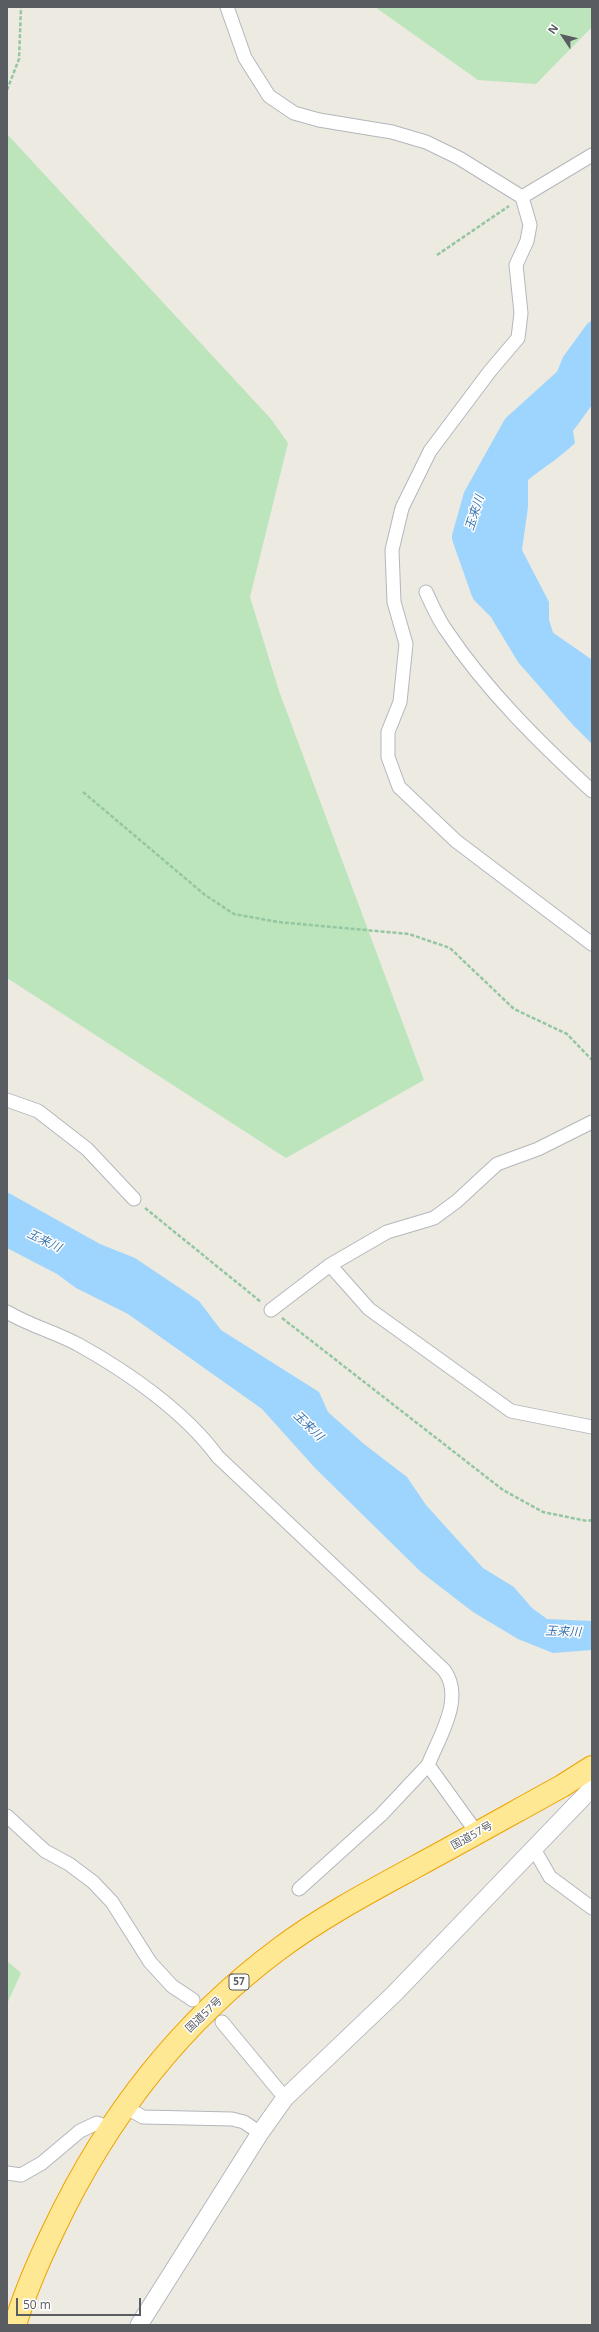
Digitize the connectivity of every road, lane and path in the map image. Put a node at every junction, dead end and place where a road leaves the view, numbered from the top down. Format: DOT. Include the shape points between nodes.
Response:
graph roads {
  1 [pos="22,7"];
  2 [pos="227,7"];
  3 [pos="7,90"];
  4 [pos="592,155"];
  5 [pos="592,162"];
  6 [pos="574,168"];
  7 [pos="522,197"];
  8 [pos="437,255"];
  9 [pos="426,592"];
  10 [pos="592,791"];
  11 [pos="83,792"];
  12 [pos="592,944"];
  13 [pos="592,1060"];
  14 [pos="7,1100"];
  15 [pos="592,1122"];
  16 [pos="134,1199"];
  17 [pos="330,1265"];
  18 [pos="271,1310"];
  19 [pos="7,1312"];
  20 [pos="592,1427"];
  21 [pos="592,1520"];
  22 [pos="428,1765"];
  23 [pos="592,1767"];
  24 [pos="592,1788"];
  25 [pos="7,1816"];
  26 [pos="477,1833"];
  27 [pos="534,1849"];
  28 [pos="299,1889"];
  29 [pos="592,1908"];
  30 [pos="193,2000"];
  31 [pos="222,2022"];
  32 [pos="285,2098"];
  33 [pos="125,2107"];
  34 [pos="111,2128"];
  35 [pos="260,2133"];
  36 [pos="7,2173"];
  37 [pos="15,2325"];
  38 [pos="139,2325"];
  1 -- 3 [label="path" via="19,59"];
  2 -- 7 [label="street" via="245,58 269,96 294,113 319,120 392,132 426,142 459,158"];
  4 -- 6 [label="street"];
  5 -- 6 [label="street"];
  6 -- 7 [label="street"];
  7 -- 8 [label="path"];
  7 -- 12 [label="street" via="530,225 527,241 516,265 521,313 518,338 430,451 402,508 392,550 394,602 406,644 400,702 388,732 388,757 399,787 456,841"];
  9 -- 10 [label="street" via="445,629 473,667 539,742"];
  11 -- 13 [label="path" via="205,895 234,914 278,922 408,934 450,948 514,1010 567,1034"];
  14 -- 16 [label="street" via="38,1111 87,1149"];
  15 -- 17 [label="street" via="538,1150 497,1164 457,1201 434,1218 387,1232"];
  16 -- 18 [label="path"];
  17 -- 18 [label="street"];
  17 -- 20 [label="street" via="369,1309 511,1411"];
  18 -- 21 [label="path" via="503,1490 543,1512"];
  19 -- 22 [label="street" via="22,1321 78,1344 140,1384 202,1435 218,1457 444,1670 451,1680 454,1692 450,1711"];
  22 -- 26 [label="street"];
  22 -- 28 [label="street" via="381,1815"];
  23 -- 26 [label="highway, 国道57号 / 57"];
  24 -- 27 [label="street"];
  25 -- 30 [label="street" via="45,1851 69,1864 93,1882 112,1902 150,1962 172,1986"];
  26 -- 33 [label="highway, 国道57号 / 57" via="355,1900 279,1949 202,2015 161,2058"];
  27 -- 29 [label="street" via="550,1877"];
  27 -- 32 [label="street" via="394,1994"];
  31 -- 32 [label="street"];
  32 -- 35 [label="street"];
  33 -- 34 [label="highway, 国道57号 / 57"];
  33 -- 35 [label="street" via="143,2117 232,2119 244,2122"];
  34 -- 36 [label="street" via="97,2123 80,2131 42,2163 21,2175"];
  34 -- 37 [label="highway, 国道57号 / 57" via="76,2183 36,2266"];
  35 -- 38 [label="street"];
}
